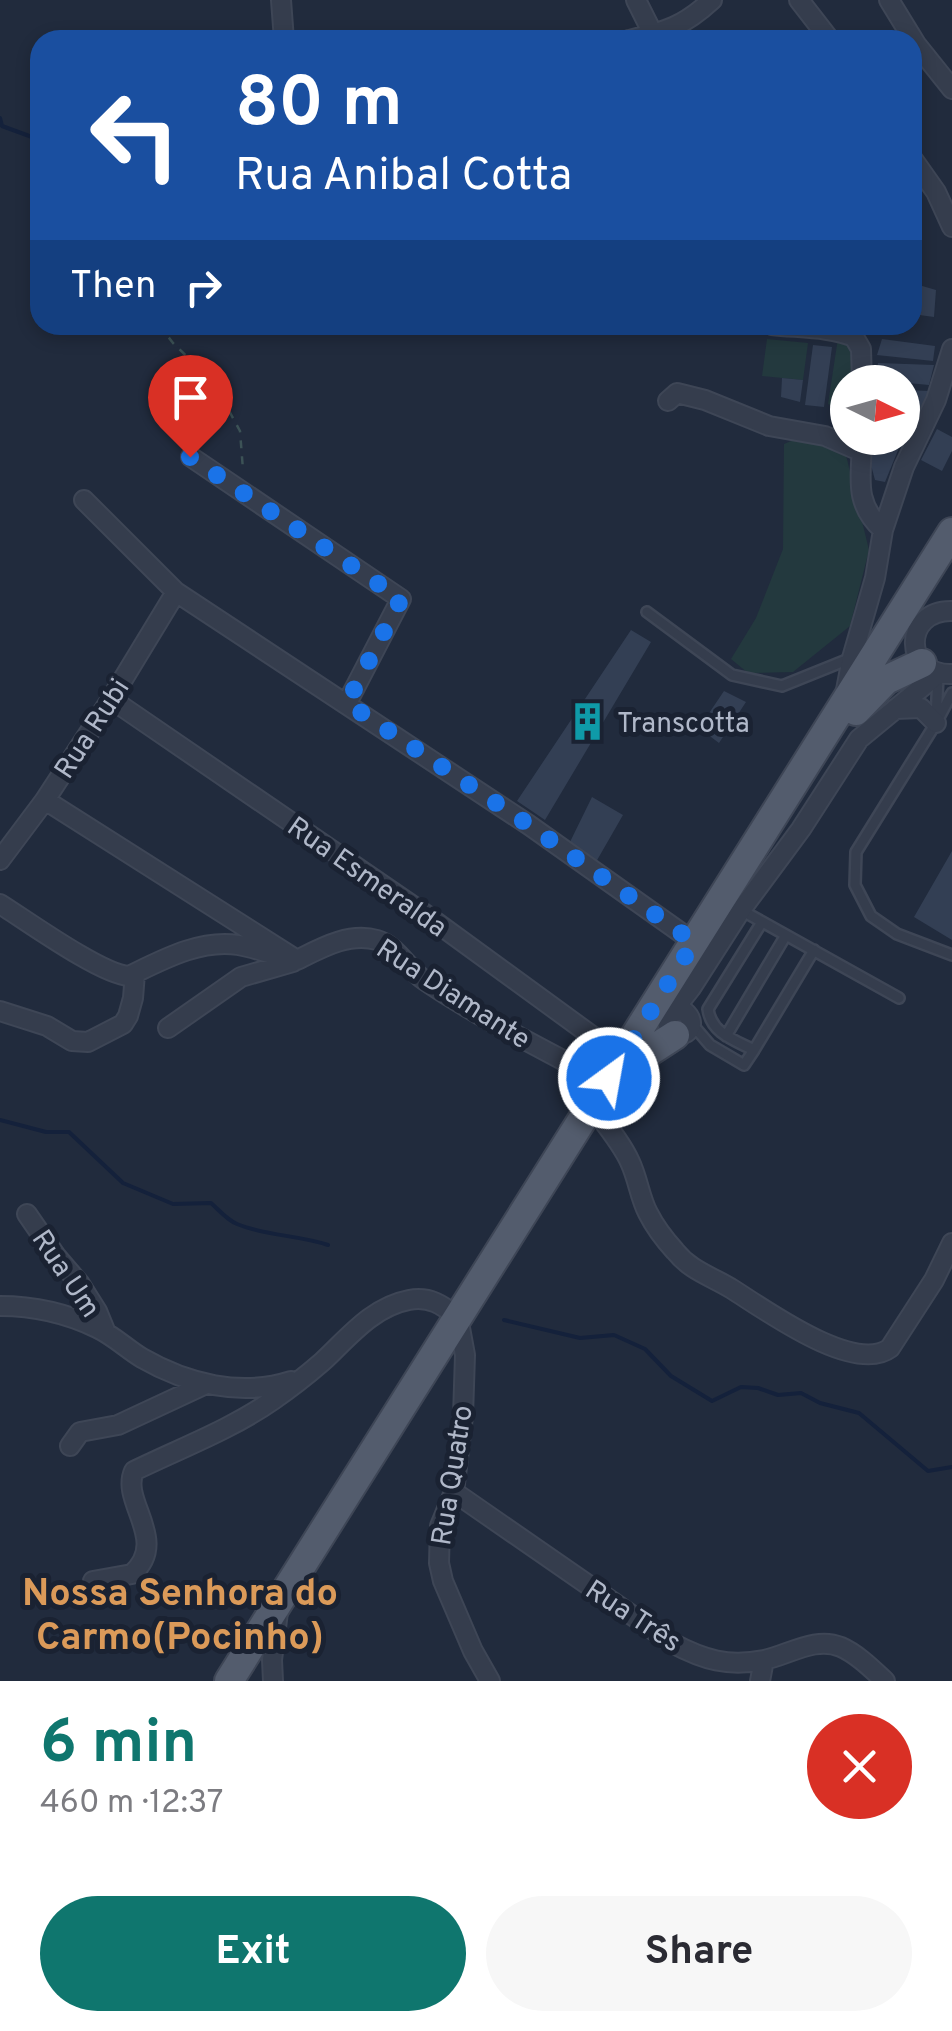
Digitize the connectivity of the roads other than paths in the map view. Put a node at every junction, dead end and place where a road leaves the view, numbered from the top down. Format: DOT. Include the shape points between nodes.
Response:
graph roads {
  1 [pos="281,0"];
  2 [pos="636,0"];
  3 [pos="712,0"];
  4 [pos="799,0"];
  5 [pos="889,0"];
  6 [pos="283,30"];
  7 [pos="650,30"];
  8 [pos="665,30"];
  9 [pos="822,30"];
  10 [pos="907,30"];
  11 [pos="922,52"];
  12 [pos="952,89"];
  13 [pos="922,172"];
  14 [pos="952,228"];
  15 [pos="848,335"];
  16 [pos="952,351"];
  17 [pos="861,365"];
  18 [pos="668,401"];
  19 [pos="830,437"];
  20 [pos="861,455"];
  21 [pos="190,457"];
  22 [pos="84,500"];
  23 [pos="883,530"];
  24 [pos="952,532"];
  25 [pos="176,592"];
  26 [pos="952,611"];
  27 [pos="647,612"];
  28 [pos="900,617"];
  29 [pos="852,658"];
  30 [pos="930,671"];
  31 [pos="952,693"];
  32 [pos="111,700"];
  33 [pos="884,700"];
  34 [pos="347,703"];
  35 [pos="842,710"];
  36 [pos="936,723"];
  37 [pos="795,786"];
  38 [pos="45,800"];
  39 [pos="0,860"];
  40 [pos="0,904"];
  41 [pos="741,910"];
  42 [pos="762,922"];
  43 [pos="786,935"];
  44 [pos="694,942"];
  45 [pos="814,950"];
  46 [pos="952,955"];
  47 [pos="297,960"];
  48 [pos="135,973"];
  49 [pos="899,998"];
  50 [pos="0,1011"];
  51 [pos="682,1024"];
  52 [pos="168,1028"];
  53 [pos="726,1036"];
  54 [pos="710,1045"];
  55 [pos="754,1050"];
  56 [pos="607,1081"];
  57 [pos="27,1214"];
  58 [pos="952,1243"];
  59 [pos="0,1306"];
  60 [pos="458,1318"];
  61 [pos="106,1333"];
  62 [pos="301,1377"];
  63 [pos="206,1383"];
  64 [pos="70,1446"];
  65 [pos="454,1492"];
  66 [pos="93,1581"];
  67 [pos="280,1602"];
  68 [pos="764,1660"];
  69 [pos="230,1681"];
  70 [pos="272,1681"];
  71 [pos="490,1681"];
  72 [pos="760,1681"];
  73 [pos="885,1681"];
  1 -- 6 [label="street"];
  2 -- 7 [label="street"];
  3 -- 8 [label="street"];
  4 -- 9 [label="street"];
  5 -- 10 [label="street"];
  11 -- 12 [label="street"];
  13 -- 14 [label="street"];
  15 -- 17 [label="street" via="861,349"];
  16 -- 23 [label="street"];
  18 -- 19 [label="street" via="677,393 692,396 770,426"];
  20 -- 23 [label="street" via="859,488 869,517"];
  21 -- 34 [label="street" via="401,599"];
  22 -- 25 [label="street"];
  23 -- 29 [label="street"];
  24 -- 28 [label="main road"];
  25 -- 32 [label="street, Rua Rubi"];
  25 -- 34 [label="street"];
  26 -- 30 [label="street" via="930,616 916,633 914,644"];
  27 -- 29 [label="lane" via="732,675 782,686"];
  28 -- 33 [label="main road"];
  28 -- 35 [label="main road"];
  29 -- 35 [label="street"];
  30 -- 33 [label="main road" via="886,680"];
  30 -- 36 [label="lane"];
  31 -- 36 [label="lane"];
  32 -- 38 [label="street, Rua Rubi"];
  32 -- 56 [label="street, Rua Esmeralda" via="422,912"];
  33 -- 36 [label="street" via="921,708"];
  33 -- 37 [label="main road"];
  33 -- 41 [label="street"];
  34 -- 44 [label="street"];
  35 -- 37 [label="main road"];
  36 -- 46 [label="lane" via="856,852 856,884 871,916"];
  37 -- 44 [label="main road"];
  38 -- 39 [label="street, Rua Rubi"];
  38 -- 47 [label="street"];
  40 -- 48 [label="street" via="112,973"];
  41 -- 42 [label="lane"];
  41 -- 51 [label="street" via="691,988"];
  42 -- 43 [label="lane"];
  42 -- 53 [label="lane" via="708,1008 710,1021"];
  43 -- 45 [label="lane"];
  43 -- 53 [label="lane"];
  44 -- 56 [label="main road"];
  45 -- 49 [label="lane"];
  45 -- 55 [label="lane"];
  47 -- 48 [label="street" via="221,944"];
  47 -- 52 [label="street, Rua Diamante" via="241,977"];
  47 -- 56 [label="street, Rua Diamante" via="331,943 381,941 420,978"];
  48 -- 50 [label="street" via="123,1024 88,1042"];
  51 -- 54 [label="lane"];
  51 -- 54 [label="lane" via="695,1043"];
  51 -- 56 [label="main road"];
  53 -- 55 [label="lane"];
  54 -- 55 [label="lane" via="744,1066"];
  56 -- 58 [label="street" via="647,1212 685,1262 830,1345 872,1355 890,1348"];
  56 -- 60 [label="main road"];
  57 -- 61 [label="street, Rua Um" via="89,1297"];
  59 -- 61 [label="street" via="59,1314"];
  60 -- 62 [label="street" via="430,1299 377,1312"];
  60 -- 65 [label="street, Rua Quatro" via="465,1355"];
  60 -- 67 [label="main road"];
  61 -- 63 [label="street" via="154,1364"];
  62 -- 63 [label="street" via="265,1388"];
  62 -- 66 [label="street" via="248,1416 134,1471 132,1496 146,1540 143,1561 132,1574"];
  63 -- 64 [label="street" via="118,1425 80,1432"];
  65 -- 68 [label="street, Rua Três" via="672,1643 714,1662"];
  65 -- 71 [label="street, Rua Quatro" via="440,1526 439,1564"];
  67 -- 69 [label="main road"];
  67 -- 70 [label="street"];
  68 -- 72 [label="street"];
  68 -- 73 [label="street, Rua Três" via="828,1643"];
}
